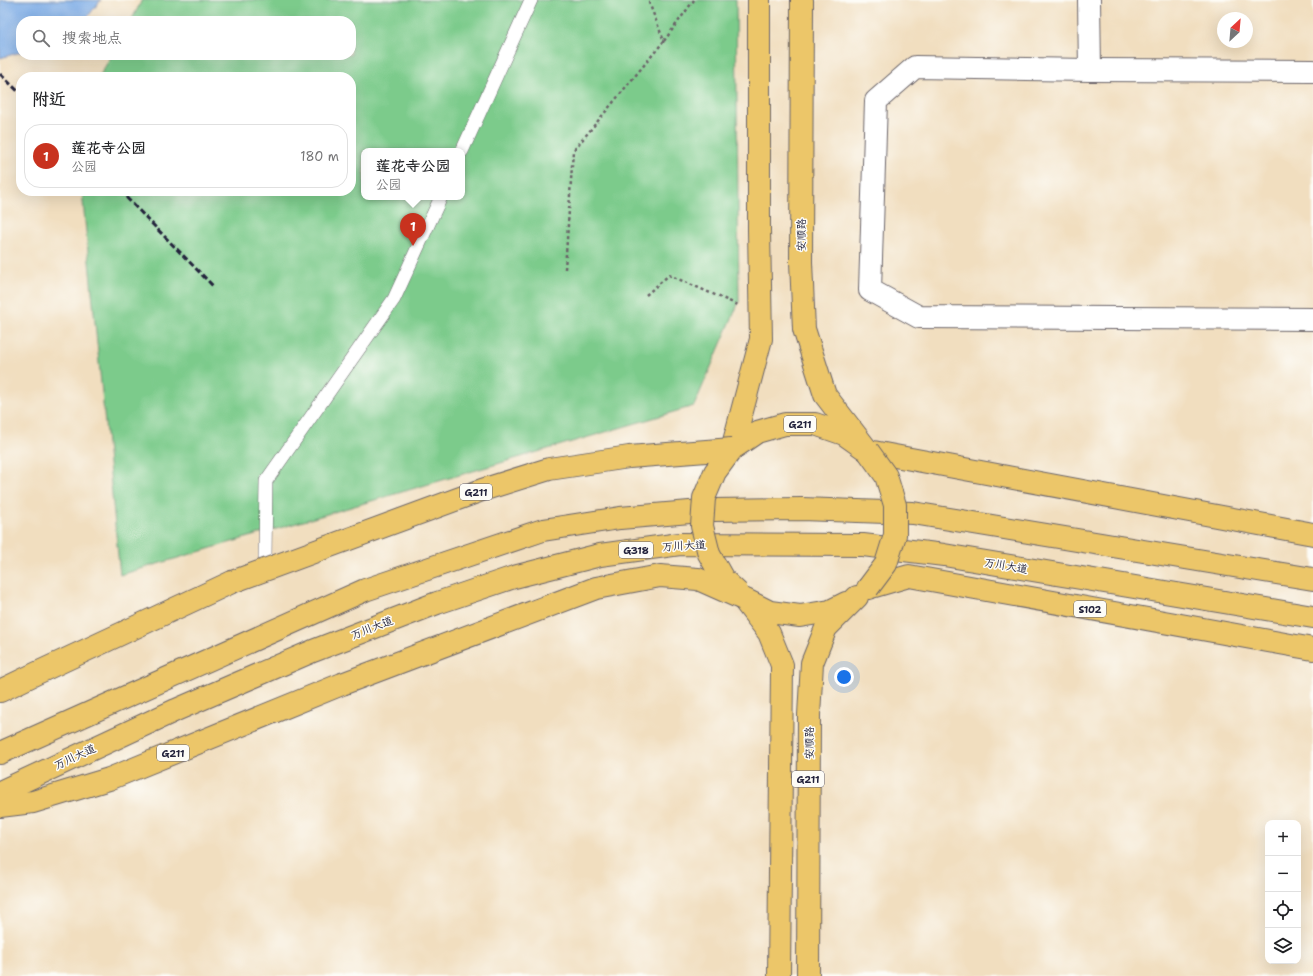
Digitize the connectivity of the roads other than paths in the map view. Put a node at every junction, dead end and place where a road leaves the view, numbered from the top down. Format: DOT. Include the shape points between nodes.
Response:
graph roads {
  1 [pos="531,0"];
  2 [pos="759,0"];
  3 [pos="802,0"];
  4 [pos="1089,0"];
  5 [pos="1090,70"];
  6 [pos="1313,71"];
  7 [pos="463,148"];
  8 [pos="440,200"];
  9 [pos="1313,319"];
  10 [pos="732,449"];
  11 [pos="868,451"];
  12 [pos="1313,534"];
  13 [pos="265,558"];
  14 [pos="1313,579"];
  15 [pos="862,593"];
  16 [pos="743,598"];
  17 [pos="1313,617"];
  18 [pos="1313,649"];
  19 [pos="0,691"];
  20 [pos="0,753"];
  21 [pos="0,792"];
  22 [pos="0,806"];
  23 [pos="779,976"];
  24 [pos="808,976"];
  1 -- 7 [label="lane"];
  2 -- 10 [label="main road" via="761,339"];
  3 -- 11 [label="main road, 安顺路" via="801,262 804,329 825,395"];
  4 -- 5 [label="street"];
  5 -- 6 [label="street"];
  5 -- 9 [label="street" via="915,68 876,101 870,290 920,318"];
  8 -- 13 [label="lane" via="394,299 266,481"];
  10 -- 11 [label="main road, G211" via="757,432 785,424 815,424 844,434"];
  10 -- 16 [label="main road, G211, bridge" via="715,472 704,498 702,526 709,554 723,579"];
  10 -- 19 [label="main road, G211, bridge" via="629,457 549,470 482,490 232,582"];
  11 -- 12 [label="main road"];
  11 -- 15 [label="main road, G211, bridge" via="886,476 895,505 895,535 886,564"];
  14 -- 20 [label="main road" via="913,513 802,509 713,510 620,518 543,530 365,590"];
  15 -- 16 [label="main road, G211" via="830,611 800,616 770,612"];
  15 -- 18 [label="main road, S102" via="909,576"];
  15 -- 24 [label="main road, 安顺路 / G211" via="826,628 812,663 809,715"];
  16 -- 22 [label="main road, G211, bridge" via="698,579 675,577 660,576 596,588 342,684 109,779 33,802"];
  16 -- 23 [label="main road, G211" via="769,633 782,665"];
  17 -- 21 [label="main road, 万川大道 / G318" via="944,555 863,545 680,544 600,555 522,575 438,603 314,651 176,710"];
}
